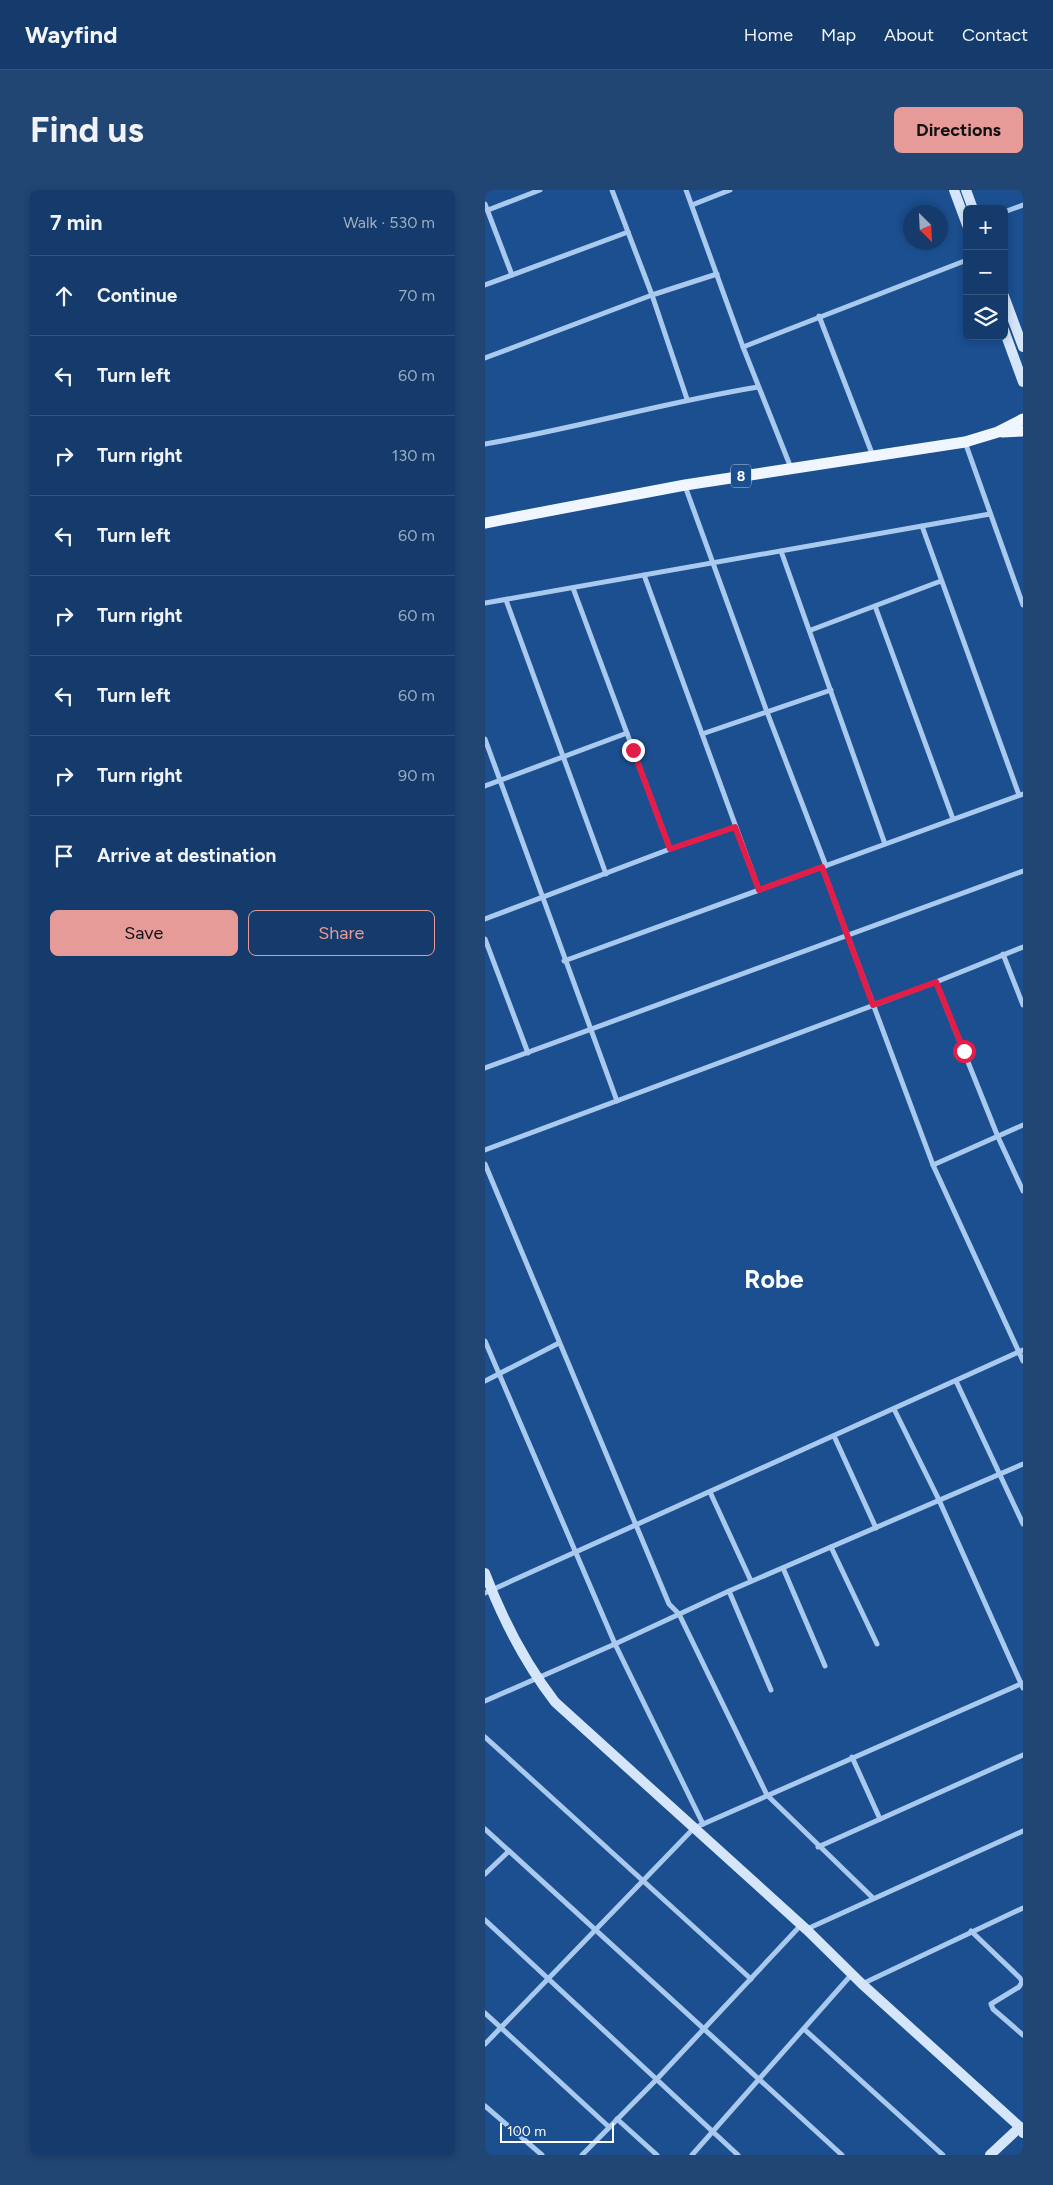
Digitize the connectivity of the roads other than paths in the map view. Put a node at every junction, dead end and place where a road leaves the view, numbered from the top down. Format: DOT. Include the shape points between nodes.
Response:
graph roads {
  1 [pos="540,190"];
  2 [pos="612,190"];
  3 [pos="687,190"];
  4 [pos="730,190"];
  5 [pos="954,190"];
  6 [pos="966,190"];
  7 [pos="485,204"];
  8 [pos="692,204"];
  9 [pos="972,205"];
  10 [pos="1023,205"];
  11 [pos="488,210"];
  12 [pos="1008,211"];
  13 [pos="963,214"];
  14 [pos="627,232"];
  15 [pos="963,262"];
  16 [pos="717,274"];
  17 [pos="512,275"];
  18 [pos="485,285"];
  19 [pos="651,295"];
  20 [pos="1008,307"];
  21 [pos="819,316"];
  22 [pos="1008,340"];
  23 [pos="743,347"];
  24 [pos="1023,347"];
  25 [pos="485,358"];
  26 [pos="1023,382"];
  27 [pos="758,387"];
  28 [pos="687,399"];
  29 [pos="1023,419"];
  30 [pos="1023,431"];
  31 [pos="998,432"];
  32 [pos="965,442"];
  33 [pos="485,444"];
  34 [pos="873,457"];
  35 [pos="791,468"];
  36 [pos="685,485"];
  37 [pos="990,514"];
  38 [pos="485,523"];
  39 [pos="922,526"];
  40 [pos="781,551"];
  41 [pos="714,563"];
  42 [pos="644,575"];
  43 [pos="941,581"];
  44 [pos="573,588"];
  45 [pos="506,600"];
  46 [pos="485,603"];
  47 [pos="1023,605"];
  48 [pos="875,606"];
  49 [pos="811,630"];
  50 [pos="831,690"];
  51 [pos="767,712"];
  52 [pos="627,733"];
  53 [pos="702,734"];
  54 [pos="485,739"];
  55 [pos="563,758"];
  56 [pos="499,781"];
  57 [pos="485,786"];
  58 [pos="1021,794"];
  59 [pos="953,819"];
  60 [pos="735,827"];
  61 [pos="885,844"];
  62 [pos="670,849"];
  63 [pos="824,866"];
  64 [pos="1023,871"];
  65 [pos="606,874"];
  66 [pos="759,890"];
  67 [pos="541,898"];
  68 [pos="485,919"];
  69 [pos="847,936"];
  70 [pos="485,940"];
  71 [pos="1023,947"];
  72 [pos="1003,954"];
  73 [pos="564,961"];
  74 [pos="936,982"];
  75 [pos="873,1005"];
  76 [pos="1023,1005"];
  77 [pos="590,1030"];
  78 [pos="528,1052"];
  79 [pos="485,1068"];
  80 [pos="617,1101"];
  81 [pos="1023,1125"];
  82 [pos="998,1137"];
  83 [pos="485,1150"];
  84 [pos="485,1164"];
  85 [pos="933,1165"];
  86 [pos="1023,1191"];
  87 [pos="485,1341"];
  88 [pos="559,1343"];
  89 [pos="1021,1351"];
  90 [pos="1023,1361"];
  91 [pos="499,1374"];
  92 [pos="485,1381"];
  93 [pos="956,1381"];
  94 [pos="895,1409"];
  95 [pos="835,1436"];
  96 [pos="1023,1464"];
  97 [pos="1001,1474"];
  98 [pos="710,1492"];
  99 [pos="939,1500"];
  100 [pos="1023,1524"];
  101 [pos="634,1526"];
  102 [pos="875,1528"];
  103 [pos="831,1547"];
  104 [pos="575,1553"];
  105 [pos="783,1568"];
  106 [pos="485,1573"];
  107 [pos="751,1581"];
  108 [pos="729,1591"];
  109 [pos="488,1592"];
  110 [pos="679,1614"];
  111 [pos="615,1644"];
  112 [pos="877,1644"];
  113 [pos="825,1666"];
  114 [pos="537,1679"];
  115 [pos="1022,1685"];
  116 [pos="771,1690"];
  117 [pos="485,1701"];
  118 [pos="485,1737"];
  119 [pos="1023,1755"];
  120 [pos="852,1757"];
  121 [pos="767,1795"];
  122 [pos="879,1819"];
  123 [pos="699,1826"];
  124 [pos="485,1829"];
  125 [pos="1023,1831"];
  126 [pos="818,1847"];
  127 [pos="509,1851"];
  128 [pos="485,1874"];
  129 [pos="643,1879"];
  130 [pos="873,1898"];
  131 [pos="1023,1908"];
  132 [pos="485,1920"];
  133 [pos="804,1927"];
  134 [pos="596,1930"];
  135 [pos="971,1931"];
  136 [pos="852,1974"];
  137 [pos="549,1978"];
  138 [pos="751,1978"];
  139 [pos="862,1984"];
  140 [pos="485,2013"];
  141 [pos="501,2028"];
  142 [pos="804,2029"];
  143 [pos="704,2030"];
  144 [pos="1023,2035"];
  145 [pos="485,2044"];
  146 [pos="657,2080"];
  147 [pos="759,2080"];
  148 [pos="485,2106"];
  149 [pos="617,2119"];
  150 [pos="609,2127"];
  151 [pos="1022,2128"];
  152 [pos="713,2132"];
  153 [pos="542,2155"];
  154 [pos="581,2155"];
  155 [pos="657,2155"];
  156 [pos="692,2155"];
  157 [pos="738,2155"];
  158 [pos="842,2155"];
  159 [pos="943,2155"];
  160 [pos="990,2155"];
  1 -- 11 [label="street"];
  2 -- 14 [label="street"];
  3 -- 8 [label="street"];
  4 -- 8 [label="street"];
  5 -- 13 [label="street"];
  6 -- 9 [label="street"];
  7 -- 11 [label="street"];
  8 -- 16 [label="street"];
  10 -- 12 [label="street"];
  11 -- 17 [label="street"];
  14 -- 17 [label="street"];
  14 -- 19 [label="street"];
  15 -- 21 [label="street"];
  16 -- 19 [label="street"];
  16 -- 23 [label="street"];
  17 -- 18 [label="street"];
  19 -- 25 [label="street"];
  19 -- 28 [label="street"];
  20 -- 24 [label="street"];
  21 -- 23 [label="street"];
  21 -- 34 [label="street"];
  22 -- 26 [label="street"];
  23 -- 27 [label="street"];
  27 -- 28 [label="street"];
  27 -- 35 [label="street"];
  28 -- 33 [label="street"];
  29 -- 31 [label="main road, 8"];
  30 -- 31 [label="main road, 8"];
  31 -- 32 [label="main road, 8"];
  32 -- 34 [label="main road, 8"];
  32 -- 37 [label="street"];
  34 -- 35 [label="main road, 8"];
  35 -- 36 [label="main road, 8"];
  36 -- 38 [label="main road, 8"];
  36 -- 41 [label="street"];
  37 -- 39 [label="street"];
  37 -- 47 [label="street"];
  39 -- 40 [label="street"];
  39 -- 43 [label="street"];
  40 -- 41 [label="street"];
  40 -- 49 [label="street"];
  41 -- 42 [label="street"];
  41 -- 51 [label="street"];
  42 -- 44 [label="street"];
  42 -- 53 [label="street"];
  43 -- 48 [label="street"];
  43 -- 58 [label="street"];
  44 -- 45 [label="street"];
  44 -- 52 [label="street"];
  45 -- 46 [label="street"];
  45 -- 55 [label="street"];
  48 -- 49 [label="street"];
  48 -- 59 [label="street"];
  49 -- 50 [label="street"];
  50 -- 51 [label="street"];
  50 -- 61 [label="street"];
  51 -- 53 [label="street"];
  51 -- 63 [label="street"];
  52 -- 55 [label="street"];
  52 -- 62 [label="street"];
  53 -- 60 [label="street"];
  54 -- 56 [label="street"];
  55 -- 56 [label="street"];
  55 -- 65 [label="street"];
  56 -- 57 [label="street"];
  56 -- 67 [label="street"];
  58 -- 59 [label="street"];
  59 -- 61 [label="street"];
  60 -- 62 [label="street"];
  60 -- 66 [label="street"];
  61 -- 63 [label="street"];
  62 -- 65 [label="street"];
  63 -- 66 [label="street"];
  63 -- 69 [label="street"];
  64 -- 69 [label="street"];
  65 -- 67 [label="street"];
  66 -- 73 [label="street"];
  67 -- 68 [label="street"];
  67 -- 73 [label="street"];
  69 -- 75 [label="street"];
  69 -- 77 [label="street"];
  70 -- 78 [label="street"];
  71 -- 72 [label="street"];
  72 -- 74 [label="street"];
  72 -- 76 [label="street"];
  73 -- 77 [label="street"];
  74 -- 75 [label="street"];
  74 -- 82 [label="street"];
  75 -- 80 [label="street"];
  75 -- 85 [label="street"];
  77 -- 78 [label="street"];
  77 -- 80 [label="street"];
  78 -- 79 [label="street"];
  80 -- 83 [label="street"];
  81 -- 82 [label="street"];
  82 -- 85 [label="street"];
  82 -- 86 [label="street"];
  84 -- 88 [label="street"];
  85 -- 89 [label="street"];
  87 -- 91 [label="street"];
  88 -- 91 [label="street"];
  88 -- 101 [label="street"];
  89 -- 90 [label="street"];
  89 -- 93 [label="street"];
  91 -- 92 [label="street"];
  91 -- 104 [label="street"];
  93 -- 94 [label="street"];
  93 -- 97 [label="street"];
  94 -- 95 [label="street"];
  94 -- 99 [label="street"];
  95 -- 98 [label="street"];
  95 -- 102 [label="street"];
  96 -- 97 [label="street"];
  97 -- 99 [label="street"];
  97 -- 100 [label="street"];
  98 -- 101 [label="street"];
  98 -- 107 [label="street"];
  99 -- 102 [label="street"];
  99 -- 115 [label="street"];
  101 -- 104 [label="street"];
  101 -- 110 [label="street" via="669,1604"];
  102 -- 103 [label="street"];
  103 -- 105 [label="street"];
  103 -- 112 [label="street"];
  104 -- 109 [label="street"];
  104 -- 111 [label="street"];
  105 -- 107 [label="street"];
  105 -- 113 [label="street"];
  106 -- 109 [label="street"];
  107 -- 108 [label="street"];
  108 -- 110 [label="street"];
  108 -- 116 [label="street"];
  109 -- 114 [label="street"];
  110 -- 111 [label="street"];
  110 -- 121 [label="street"];
  111 -- 114 [label="street"];
  111 -- 123 [label="street"];
  114 -- 117 [label="street"];
  114 -- 123 [label="street" via="555,1702"];
  115 -- 120 [label="street"];
  118 -- 129 [label="street"];
  119 -- 122 [label="street"];
  120 -- 121 [label="street"];
  120 -- 122 [label="street"];
  121 -- 123 [label="street"];
  121 -- 126 [label="street"];
  122 -- 126 [label="street"];
  123 -- 129 [label="street"];
  123 -- 133 [label="street"];
  124 -- 127 [label="street"];
  125 -- 130 [label="street"];
  126 -- 130 [label="street"];
  127 -- 128 [label="street"];
  127 -- 134 [label="street"];
  129 -- 134 [label="street"];
  129 -- 138 [label="street"];
  130 -- 133 [label="street"];
  131 -- 135 [label="street"];
  132 -- 137 [label="street"];
  133 -- 136 [label="street"];
  133 -- 138 [label="street"];
  134 -- 137 [label="street"];
  134 -- 143 [label="street"];
  135 -- 139 [label="street"];
  135 -- 144 [label="street" via="1020,1978 1019,1987 991,2004"];
  136 -- 139 [label="street"];
  136 -- 142 [label="street"];
  137 -- 141 [label="street"];
  137 -- 146 [label="street"];
  138 -- 143 [label="street"];
  139 -- 151 [label="street"];
  140 -- 141 [label="street"];
  141 -- 145 [label="street"];
  141 -- 150 [label="street"];
  142 -- 147 [label="street"];
  142 -- 159 [label="street"];
  143 -- 146 [label="street"];
  143 -- 147 [label="street"];
  146 -- 149 [label="street"];
  146 -- 152 [label="street"];
  147 -- 152 [label="street"];
  147 -- 158 [label="street"];
  148 -- 153 [label="street"];
  149 -- 150 [label="street"];
  149 -- 155 [label="street"];
  150 -- 154 [label="street"];
  151 -- 160 [label="street"];
  152 -- 156 [label="street"];
  152 -- 157 [label="street"];
}
